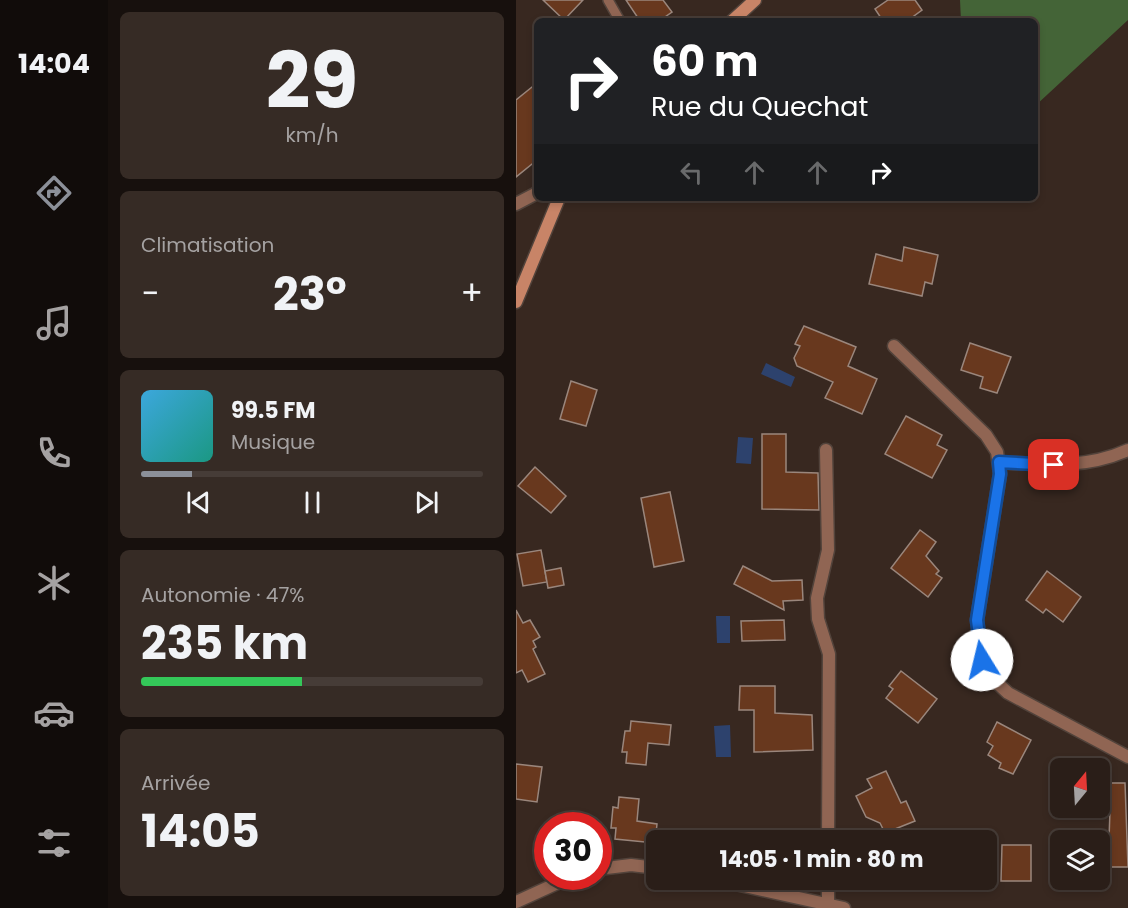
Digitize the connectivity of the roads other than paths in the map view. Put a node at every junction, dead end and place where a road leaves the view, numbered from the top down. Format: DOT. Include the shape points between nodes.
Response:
graph roads {
  1 [pos="608,0"];
  2 [pos="755,0"];
  3 [pos="618,18"];
  4 [pos="735,18"];
  5 [pos="534,195"];
  6 [pos="558,201"];
  7 [pos="516,204"];
  8 [pos="516,302"];
  9 [pos="894,346"];
  10 [pos="826,450"];
  11 [pos="1128,450"];
  12 [pos="999,462"];
  13 [pos="1128,757"];
  14 [pos="828,830"];
  15 [pos="612,867"];
  16 [pos="646,867"];
  17 [pos="542,890"];
  18 [pos="761,890"];
  19 [pos="828,890"];
  20 [pos="516,902"];
  21 [pos="828,905"];
  22 [pos="844,908"];
  1 -- 3 [label="lane"];
  2 -- 4 [label="street"];
  5 -- 7 [label="street"];
  6 -- 8 [label="street"];
  9 -- 12 [label="street" via="986,435"];
  10 -- 14 [label="street" via="828,550 817,598 818,619 829,654"];
  11 -- 12 [label="street" via="1091,463"];
  12 -- 13 [label="street" via="977,620 982,660 1008,693"];
  15 -- 16 [label="street"];
  17 -- 20 [label="street"];
  18 -- 21 [label="street"];
  19 -- 21 [label="street"];
  21 -- 22 [label="street"];
}
